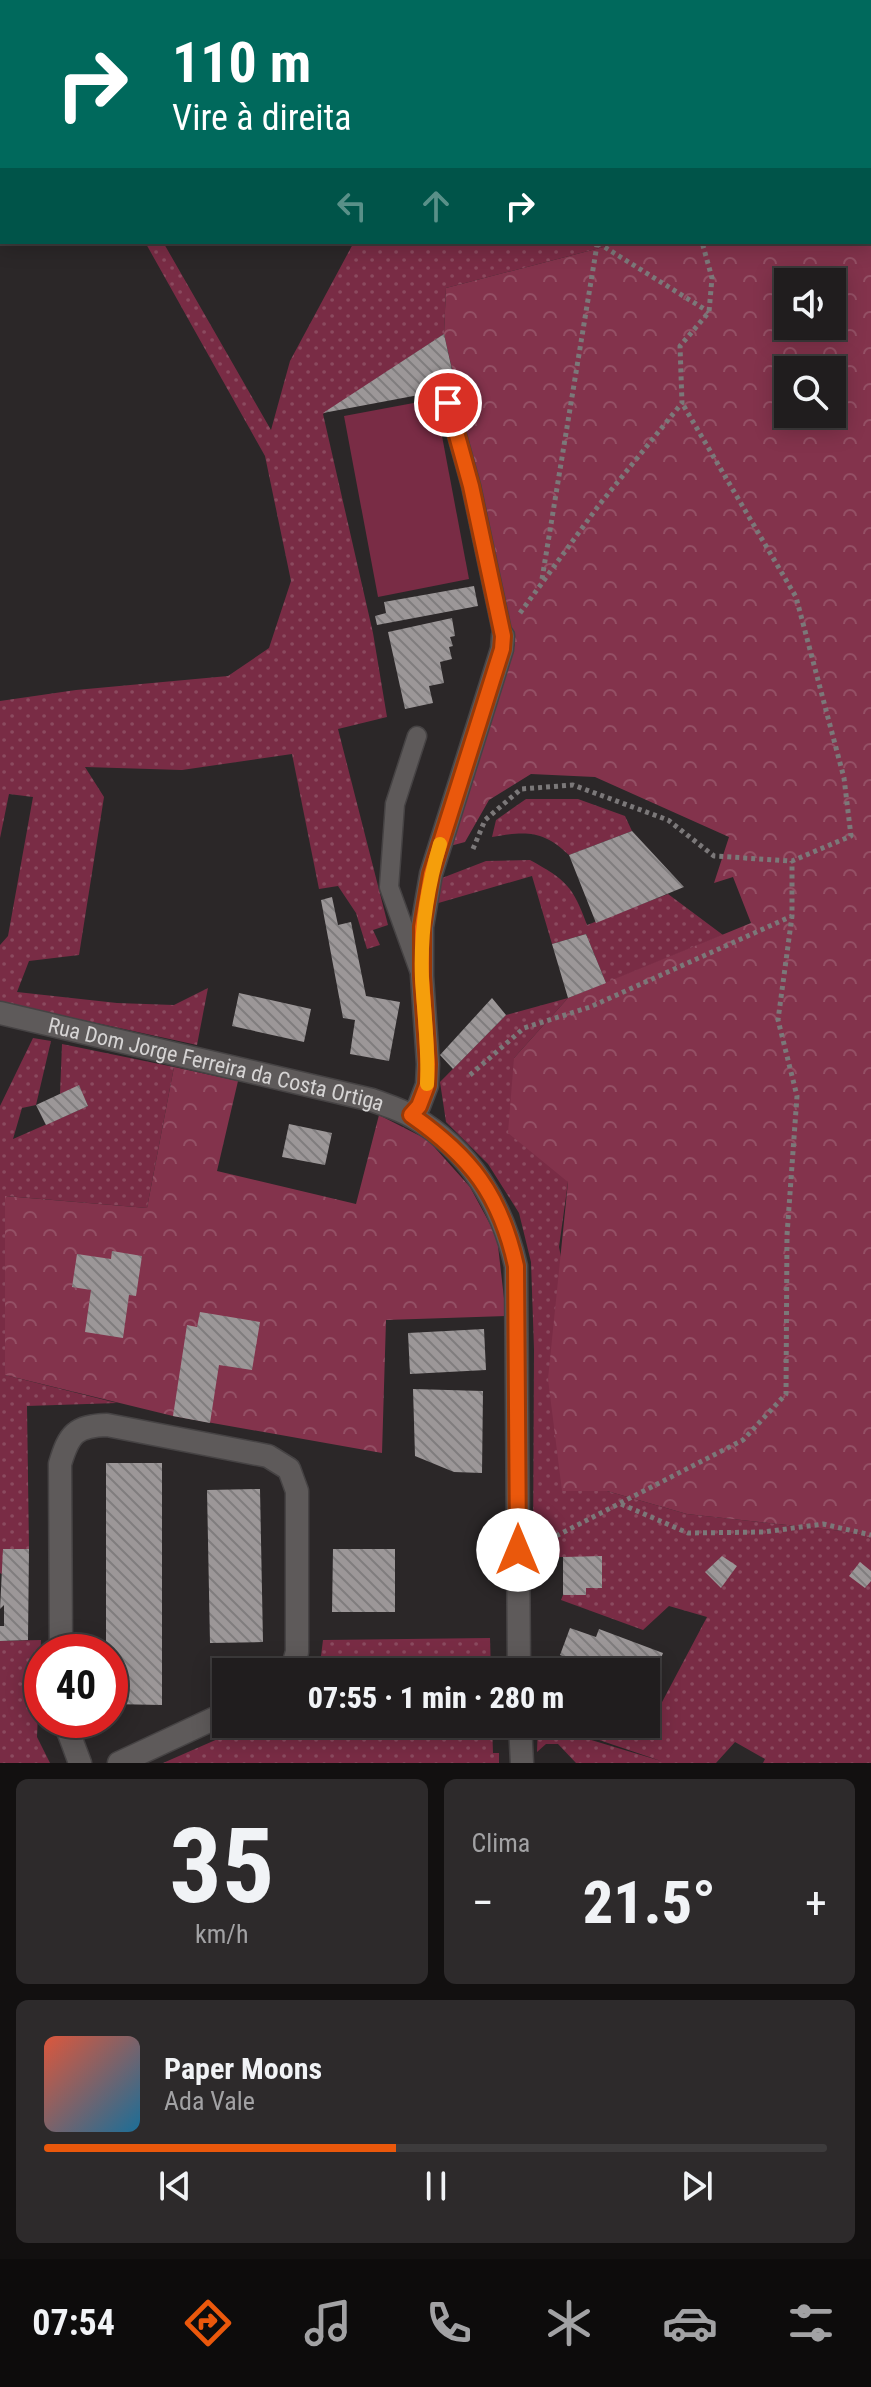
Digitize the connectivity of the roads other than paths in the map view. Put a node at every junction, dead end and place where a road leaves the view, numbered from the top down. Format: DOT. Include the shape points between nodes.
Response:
graph roads {
  1 [pos="448,403"];
  2 [pos="503,636"];
  3 [pos="417,736"];
  4 [pos="422,976"];
  5 [pos="0,1013"];
  6 [pos="411,1115"];
  7 [pos="61,1634"];
  8 [pos="295,1658"];
  9 [pos="519,1658"];
  10 [pos="212,1720"];
  11 [pos="71,1738"];
  12 [pos="521,1738"];
  13 [pos="80,1763"];
  14 [pos="119,1763"];
  15 [pos="522,1763"];
  1 -- 2 [label="lane"];
  2 -- 4 [label="street" via="431,874 422,927"];
  3 -- 4 [label="lane" via="395,804 389,887"];
  4 -- 6 [label="street" via="427,1085"];
  5 -- 6 [label="street, Rua Dom Jorge Ferreira da Costa Ortiga" via="358,1097"];
  6 -- 9 [label="street, Rua Dom Jorge Ferreira da Costa Ortiga" via="464,1157 508,1232 516,1266"];
  7 -- 8 [label="street" via="60,1464 75,1431 107,1425 268,1456 289,1469 297,1491"];
  10 -- 14 [label="street"];
  11 -- 13 [label="street"];
  12 -- 15 [label="street"];
}
